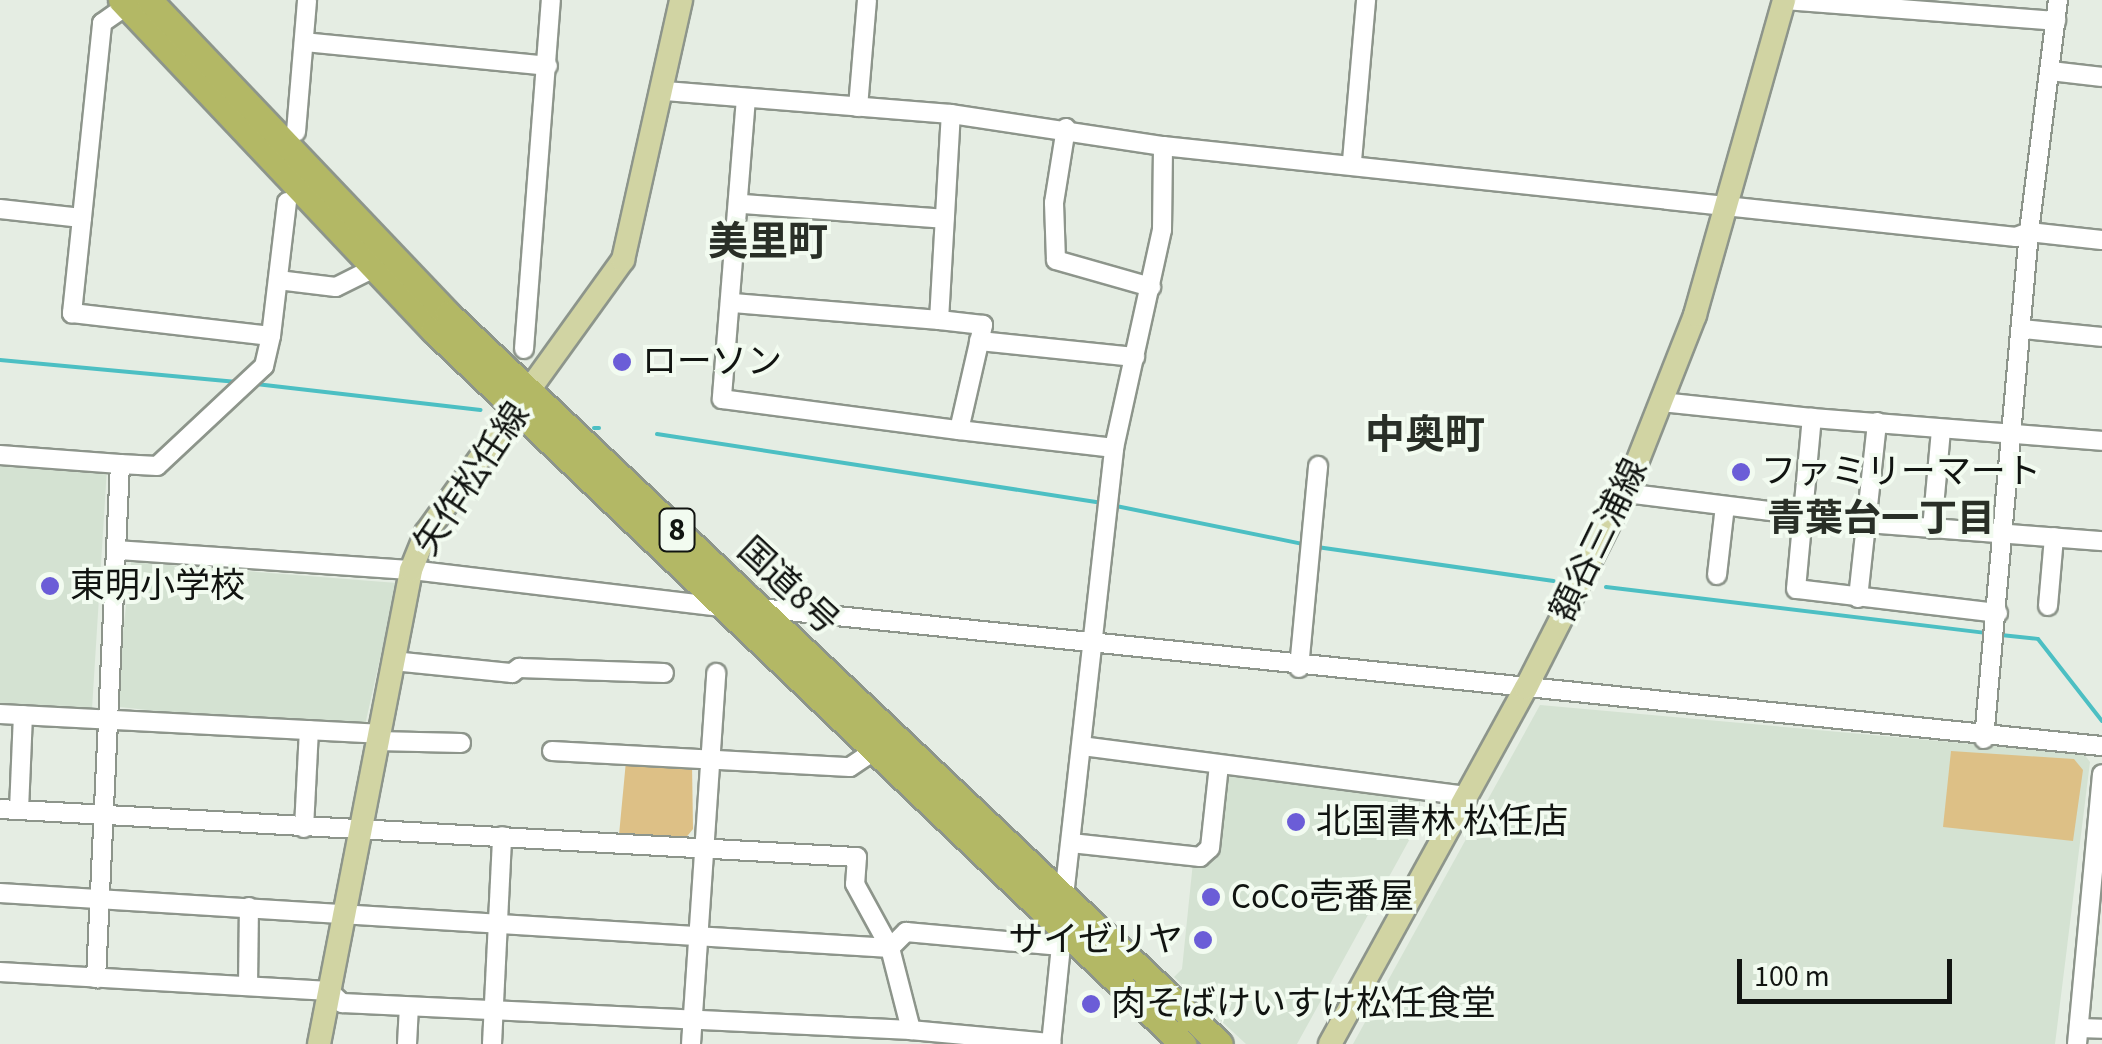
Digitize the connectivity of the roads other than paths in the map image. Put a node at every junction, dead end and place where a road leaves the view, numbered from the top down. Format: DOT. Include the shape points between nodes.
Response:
graph roads {
  1 [pos="307,0"];
  2 [pos="551,0"];
  3 [pos="681,0"];
  4 [pos="867,0"];
  5 [pos="1366,0"];
  6 [pos="1784,0"];
  7 [pos="2058,0"];
  8 [pos="132,2"];
  9 [pos="2056,21"];
  10 [pos="304,42"];
  11 [pos="548,66"];
  12 [pos="301,71"];
  13 [pos="2052,71"];
  14 [pos="2102,76"];
  15 [pos="665,92"];
  16 [pos="746,98"];
  17 [pos="858,107"];
  18 [pos="951,114"];
  19 [pos="1066,128"];
  20 [pos="296,132"];
  21 [pos="1163,146"];
  22 [pos="1352,161"];
  23 [pos="302,165"];
  24 [pos="288,202"];
  25 [pos="1729,202"];
  26 [pos="742,204"];
  27 [pos="0,209"];
  28 [pos="82,218"];
  29 [pos="944,218"];
  30 [pos="2029,232"];
  31 [pos="2102,240"];
  32 [pos="372,269"];
  33 [pos="278,280"];
  34 [pos="1151,287"];
  35 [pos="733,303"];
  36 [pos="939,320"];
  37 [pos="2024,330"];
  38 [pos="271,336"];
  39 [pos="2102,338"];
  40 [pos="979,341"];
  41 [pos="524,350"];
  42 [pos="1135,357"];
  43 [pos="524,400"];
  44 [pos="1662,402"];
  45 [pos="1812,418"];
  46 [pos="1877,422"];
  47 [pos="958,430"];
  48 [pos="1941,430"];
  49 [pos="2014,432"];
  50 [pos="2102,441"];
  51 [pos="1114,448"];
  52 [pos="0,456"];
  53 [pos="120,464"];
  54 [pos="1318,466"];
  55 [pos="1625,494"];
  56 [pos="1726,506"];
  57 [pos="1803,516"];
  58 [pos="1866,523"];
  59 [pos="1932,529"];
  60 [pos="2005,532"];
  61 [pos="2054,537"];
  62 [pos="2102,541"];
  63 [pos="117,550"];
  64 [pos="411,570"];
  65 [pos="1717,575"];
  66 [pos="1858,598"];
  67 [pos="2048,606"];
  68 [pos="723,607"];
  69 [pos="758,608"];
  70 [pos="1997,626"];
  71 [pos="1094,646"];
  72 [pos="393,661"];
  73 [pos="1299,668"];
  74 [pos="664,672"];
  75 [pos="716,673"];
  76 [pos="1526,688"];
  77 [pos="0,714"];
  78 [pos="23,716"];
  79 [pos="106,721"];
  80 [pos="310,730"];
  81 [pos="377,738"];
  82 [pos="1984,738"];
  83 [pos="461,744"];
  84 [pos="1082,746"];
  85 [pos="2102,746"];
  86 [pos="875,750"];
  87 [pos="552,751"];
  88 [pos="710,760"];
  89 [pos="1219,765"];
  90 [pos="2102,774"];
  91 [pos="1468,796"];
  92 [pos="10,809"];
  93 [pos="103,814"];
  94 [pos="362,826"];
  95 [pos="304,828"];
  96 [pos="502,836"];
  97 [pos="2099,842"];
  98 [pos="1071,843"];
  99 [pos="704,850"];
  100 [pos="0,893"];
  101 [pos="1064,896"];
  102 [pos="101,898"];
  103 [pos="2096,906"];
  104 [pos="249,907"];
  105 [pos="345,912"];
  106 [pos="501,922"];
  107 [pos="699,936"];
  108 [pos="1067,941"];
  109 [pos="890,948"];
  110 [pos="0,972"];
  111 [pos="96,978"];
  112 [pos="248,986"];
  113 [pos="329,991"];
  114 [pos="409,1007"];
  115 [pos="495,1012"];
  116 [pos="692,1024"];
  117 [pos="911,1030"];
  118 [pos="2102,1030"];
  119 [pos="856,1036"];
  120 [pos="2078,1036"];
  121 [pos="1051,1043"];
  122 [pos="318,1044"];
  123 [pos="407,1044"];
  124 [pos="492,1044"];
  125 [pos="691,1044"];
  126 [pos="1183,1044"];
  127 [pos="1220,1044"];
  128 [pos="1330,1044"];
  1 -- 10 [label="street"];
  2 -- 11 [label="street"];
  3 -- 15 [label="main road, 矢作松任線"];
  4 -- 17 [label="street"];
  5 -- 22 [label="street"];
  6 -- 9 [label="street"];
  6 -- 25 [label="main road, 額谷三浦線"];
  7 -- 9 [label="street"];
  8 -- 23 [label="highway, 国道8号 / 8"];
  8 -- 28 [label="street" via="102,22"];
  8 -- 32 [label="highway, 国道8号 / 8"];
  9 -- 13 [label="street"];
  10 -- 11 [label="street"];
  10 -- 12 [label="street"];
  11 -- 41 [label="street"];
  12 -- 20 [label="street"];
  12 -- 23 [label="street" via="307,85"];
  13 -- 14 [label="street"];
  13 -- 30 [label="street"];
  15 -- 16 [label="street"];
  15 -- 43 [label="main road, 矢作松任線" via="624,260"];
  16 -- 17 [label="street"];
  16 -- 26 [label="street"];
  17 -- 18 [label="street"];
  18 -- 19 [label="street"];
  18 -- 29 [label="street"];
  19 -- 21 [label="street"];
  19 -- 34 [label="street" via="1054,203 1056,260"];
  21 -- 22 [label="street"];
  21 -- 34 [label="street" via="1162,230"];
  22 -- 25 [label="street"];
  23 -- 43 [label="highway, 国道8号 / 8"];
  24 -- 33 [label="street"];
  25 -- 30 [label="street" via="2016,237"];
  25 -- 44 [label="main road, 額谷三浦線"];
  26 -- 29 [label="street"];
  26 -- 35 [label="street"];
  27 -- 28 [label="street"];
  28 -- 38 [label="street" via="72,313"];
  29 -- 36 [label="street"];
  30 -- 31 [label="street"];
  30 -- 37 [label="street"];
  32 -- 33 [label="street" via="336,287"];
  32 -- 43 [label="highway, 国道8号 / 8"];
  33 -- 38 [label="street"];
  34 -- 42 [label="street"];
  35 -- 36 [label="street"];
  35 -- 47 [label="street" via="722,399"];
  36 -- 40 [label="street" via="982,325"];
  37 -- 39 [label="street"];
  37 -- 49 [label="street"];
  38 -- 53 [label="street" via="264,366 157,466"];
  40 -- 42 [label="street"];
  40 -- 47 [label="street"];
  42 -- 51 [label="street"];
  43 -- 64 [label="main road, 矢作松任線" via="426,533"];
  43 -- 68 [label="highway, 国道8号 / 8"];
  43 -- 69 [label="highway, 国道8号 / 8"];
  44 -- 45 [label="street"];
  44 -- 55 [label="main road, 額谷三浦線"];
  45 -- 46 [label="street"];
  45 -- 57 [label="street"];
  46 -- 48 [label="street"];
  46 -- 58 [label="street"];
  47 -- 51 [label="street"];
  48 -- 49 [label="street"];
  48 -- 59 [label="street"];
  49 -- 50 [label="street"];
  49 -- 60 [label="street"];
  51 -- 71 [label="street"];
  52 -- 53 [label="street"];
  53 -- 63 [label="street"];
  54 -- 73 [label="street"];
  55 -- 56 [label="street"];
  55 -- 76 [label="main road, 額谷三浦線"];
  56 -- 57 [label="street"];
  56 -- 65 [label="street"];
  57 -- 58 [label="street"];
  57 -- 66 [label="street" via="1796,590"];
  58 -- 59 [label="street"];
  58 -- 66 [label="street"];
  59 -- 60 [label="street"];
  60 -- 61 [label="street"];
  60 -- 70 [label="street"];
  61 -- 62 [label="street"];
  61 -- 67 [label="street"];
  63 -- 64 [label="street"];
  63 -- 79 [label="street"];
  64 -- 68 [label="street"];
  64 -- 72 [label="main road, 矢作松任線"];
  66 -- 70 [label="street"];
  68 -- 69 [label="street"];
  68 -- 86 [label="highway, 国道8号 / 8"];
  69 -- 71 [label="street"];
  69 -- 101 [label="highway, 国道8号 / 8"];
  70 -- 82 [label="street"];
  71 -- 73 [label="street"];
  71 -- 84 [label="street"];
  72 -- 74 [label="street" via="512,673"];
  72 -- 81 [label="main road, 矢作松任線"];
  73 -- 76 [label="street"];
  75 -- 88 [label="street"];
  76 -- 82 [label="street"];
  76 -- 91 [label="main road, 額谷三浦線"];
  77 -- 78 [label="street"];
  78 -- 79 [label="street"];
  78 -- 92 [label="street"];
  79 -- 80 [label="street"];
  79 -- 93 [label="street"];
  80 -- 81 [label="street"];
  80 -- 95 [label="street"];
  81 -- 83 [label="street"];
  81 -- 94 [label="main road, 矢作松任線"];
  82 -- 85 [label="street"];
  84 -- 89 [label="street"];
  84 -- 98 [label="street"];
  86 -- 88 [label="street" via="850,767"];
  86 -- 108 [label="highway, 国道8号 / 8"];
  87 -- 88 [label="street"];
  88 -- 99 [label="street"];
  89 -- 91 [label="street"];
  89 -- 98 [label="street" via="1210,848 1200,856"];
  90 -- 97 [label="street"];
  91 -- 128 [label="main road, 額谷三浦線"];
  92 -- 93 [label="street"];
  93 -- 95 [label="street"];
  93 -- 102 [label="street"];
  94 -- 95 [label="street"];
  94 -- 96 [label="street"];
  94 -- 105 [label="main road, 矢作松任線"];
  96 -- 99 [label="street"];
  96 -- 106 [label="street"];
  97 -- 103 [label="street"];
  98 -- 101 [label="street"];
  99 -- 107 [label="street"];
  99 -- 109 [label="street" via="857,858 856,884"];
  100 -- 102 [label="street"];
  101 -- 127 [label="highway, 国道8号 / 8"];
  102 -- 104 [label="street"];
  102 -- 111 [label="street"];
  103 -- 120 [label="street"];
  104 -- 105 [label="street"];
  104 -- 112 [label="street"];
  105 -- 106 [label="street"];
  105 -- 113 [label="main road, 矢作松任線"];
  106 -- 107 [label="street"];
  106 -- 115 [label="street"];
  107 -- 109 [label="street"];
  107 -- 116 [label="street"];
  108 -- 109 [label="street" via="906,932"];
  108 -- 121 [label="street"];
  108 -- 126 [label="highway, 国道8号 / 8"];
  109 -- 117 [label="street"];
  110 -- 111 [label="street"];
  111 -- 112 [label="street"];
  112 -- 113 [label="street"];
  113 -- 114 [label="street" via="342,1003"];
  113 -- 122 [label="main road, 矢作松任線"];
  114 -- 115 [label="street"];
  114 -- 123 [label="street"];
  115 -- 116 [label="street"];
  115 -- 124 [label="street"];
  116 -- 119 [label="street"];
  116 -- 125 [label="street"];
  117 -- 119 [label="street"];
  117 -- 121 [label="street"];
  118 -- 120 [label="street"];
}
